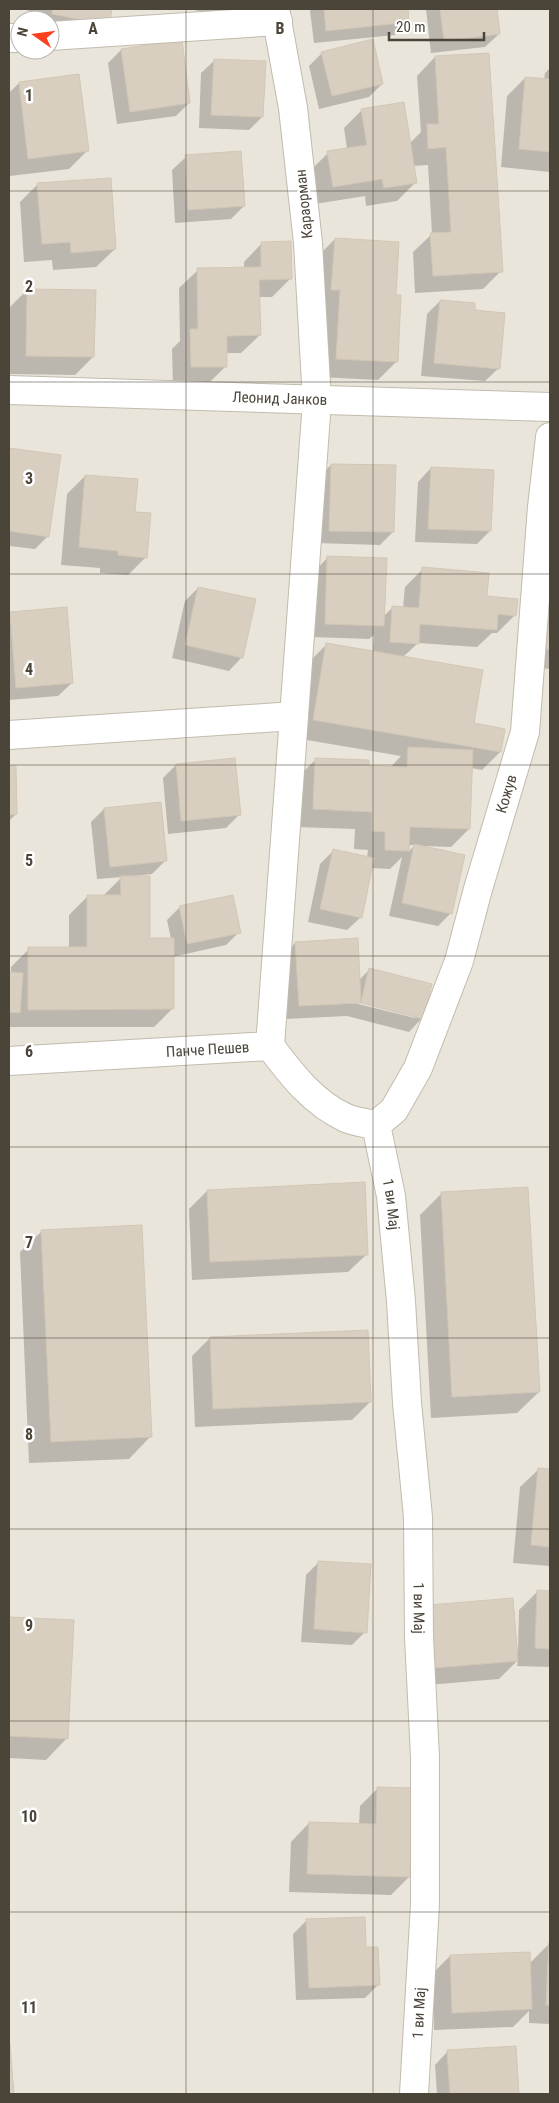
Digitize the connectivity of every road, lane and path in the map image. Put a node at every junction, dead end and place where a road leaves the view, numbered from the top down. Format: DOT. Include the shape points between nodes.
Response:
graph roads {
  1 [pos="276,15"];
  2 [pos="60,35"];
  3 [pos="9,390"];
  4 [pos="317,401"];
  5 [pos="550,407"];
  6 [pos="550,437"];
  7 [pos="294,716"];
  8 [pos="9,735"];
  9 [pos="270,1046"];
  10 [pos="9,1061"];
  11 [pos="376,1125"];
  12 [pos="413,2094"];
  1 -- 2 [label="street"];
  1 -- 4 [label="street, Караорман" via="293,108 308,243"];
  3 -- 4 [label="street, Леонид Јанков"];
  4 -- 5 [label="street, Леонид Јанков"];
  4 -- 7 [label="street, Караорман"];
  6 -- 11 [label="street, Кожув" via="525,732 459,962 418,1068 394,1110"];
  7 -- 8 [label="street"];
  7 -- 9 [label="street, Караорман"];
  9 -- 10 [label="street, Панче Пешев"];
  9 -- 11 [label="street, Панче Пешев" via="315,1098 346,1118"];
  11 -- 12 [label="street, 1 ви Мај" via="391,1196 418,1516 419,1637 425,1757 425,1904"];
}
